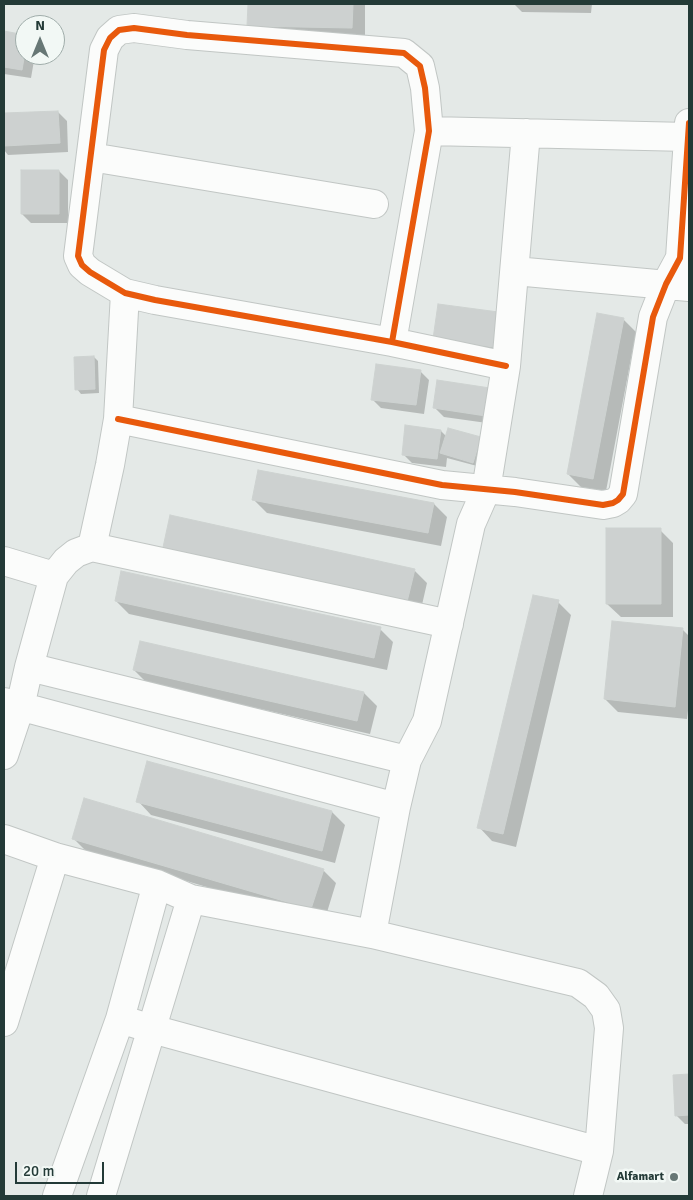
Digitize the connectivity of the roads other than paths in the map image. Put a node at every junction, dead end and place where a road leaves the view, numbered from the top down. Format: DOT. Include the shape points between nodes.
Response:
graph roads {
  1 [pos="689,130"];
  2 [pos="429,131"];
  3 [pos="526,133"];
  4 [pos="91,157"];
  5 [pos="374,204"];
  6 [pos="515,271"];
  7 [pos="678,286"];
  8 [pos="125,293"];
  9 [pos="392,342"];
  10 [pos="506,366"];
  11 [pos="118,419"];
  12 [pos="486,490"];
  13 [pos="92,547"];
  14 [pos="4,561"];
  15 [pos="54,576"];
  16 [pos="448,624"];
  17 [pos="29,667"];
  18 [pos="12,704"];
  19 [pos="4,755"];
  20 [pos="407,760"];
  21 [pos="396,807"];
  22 [pos="4,839"];
  23 [pos="55,857"];
  24 [pos="157,884"];
  25 [pos="191,899"];
  26 [pos="372,934"];
  27 [pos="120,1019"];
  28 [pos="4,1022"];
  29 [pos="152,1029"];
  30 [pos="599,1151"];
  31 [pos="58,1196"];
  32 [pos="101,1196"];
  33 [pos="588,1196"];
  1 -- 3 [label="street"];
  1 -- 7 [label="street"];
  2 -- 3 [label="street"];
  2 -- 4 [label="street" via="420,66 404,53 134,28 119,30 104,50"];
  2 -- 9 [label="street"];
  3 -- 6 [label="street"];
  4 -- 5 [label="street"];
  4 -- 8 [label="street" via="78,256 82,266"];
  6 -- 7 [label="street"];
  6 -- 10 [label="street"];
  7 -- 12 [label="street" via="653,317 623,494 618,500 603,505"];
  8 -- 9 [label="street"];
  8 -- 11 [label="street"];
  9 -- 10 [label="street"];
  10 -- 12 [label="street"];
  11 -- 12 [label="street" via="442,485"];
  11 -- 13 [label="street"];
  12 -- 16 [label="street" via="471,524"];
  13 -- 15 [label="street" via="76,553"];
  13 -- 16 [label="street"];
  14 -- 15 [label="street"];
  15 -- 17 [label="street"];
  16 -- 20 [label="street" via="427,721"];
  17 -- 18 [label="street"];
  17 -- 20 [label="street"];
  18 -- 19 [label="street"];
  18 -- 21 [label="street"];
  20 -- 21 [label="street"];
  21 -- 26 [label="street"];
  22 -- 23 [label="street"];
  23 -- 24 [label="street"];
  23 -- 28 [label="street"];
  24 -- 25 [label="street"];
  24 -- 27 [label="street"];
  25 -- 26 [label="street"];
  25 -- 29 [label="street"];
  26 -- 30 [label="street" via="578,983 596,996 606,1010 609,1028"];
  27 -- 29 [label="street"];
  27 -- 31 [label="street"];
  29 -- 30 [label="street"];
  29 -- 32 [label="street"];
  30 -- 33 [label="street"];
}
